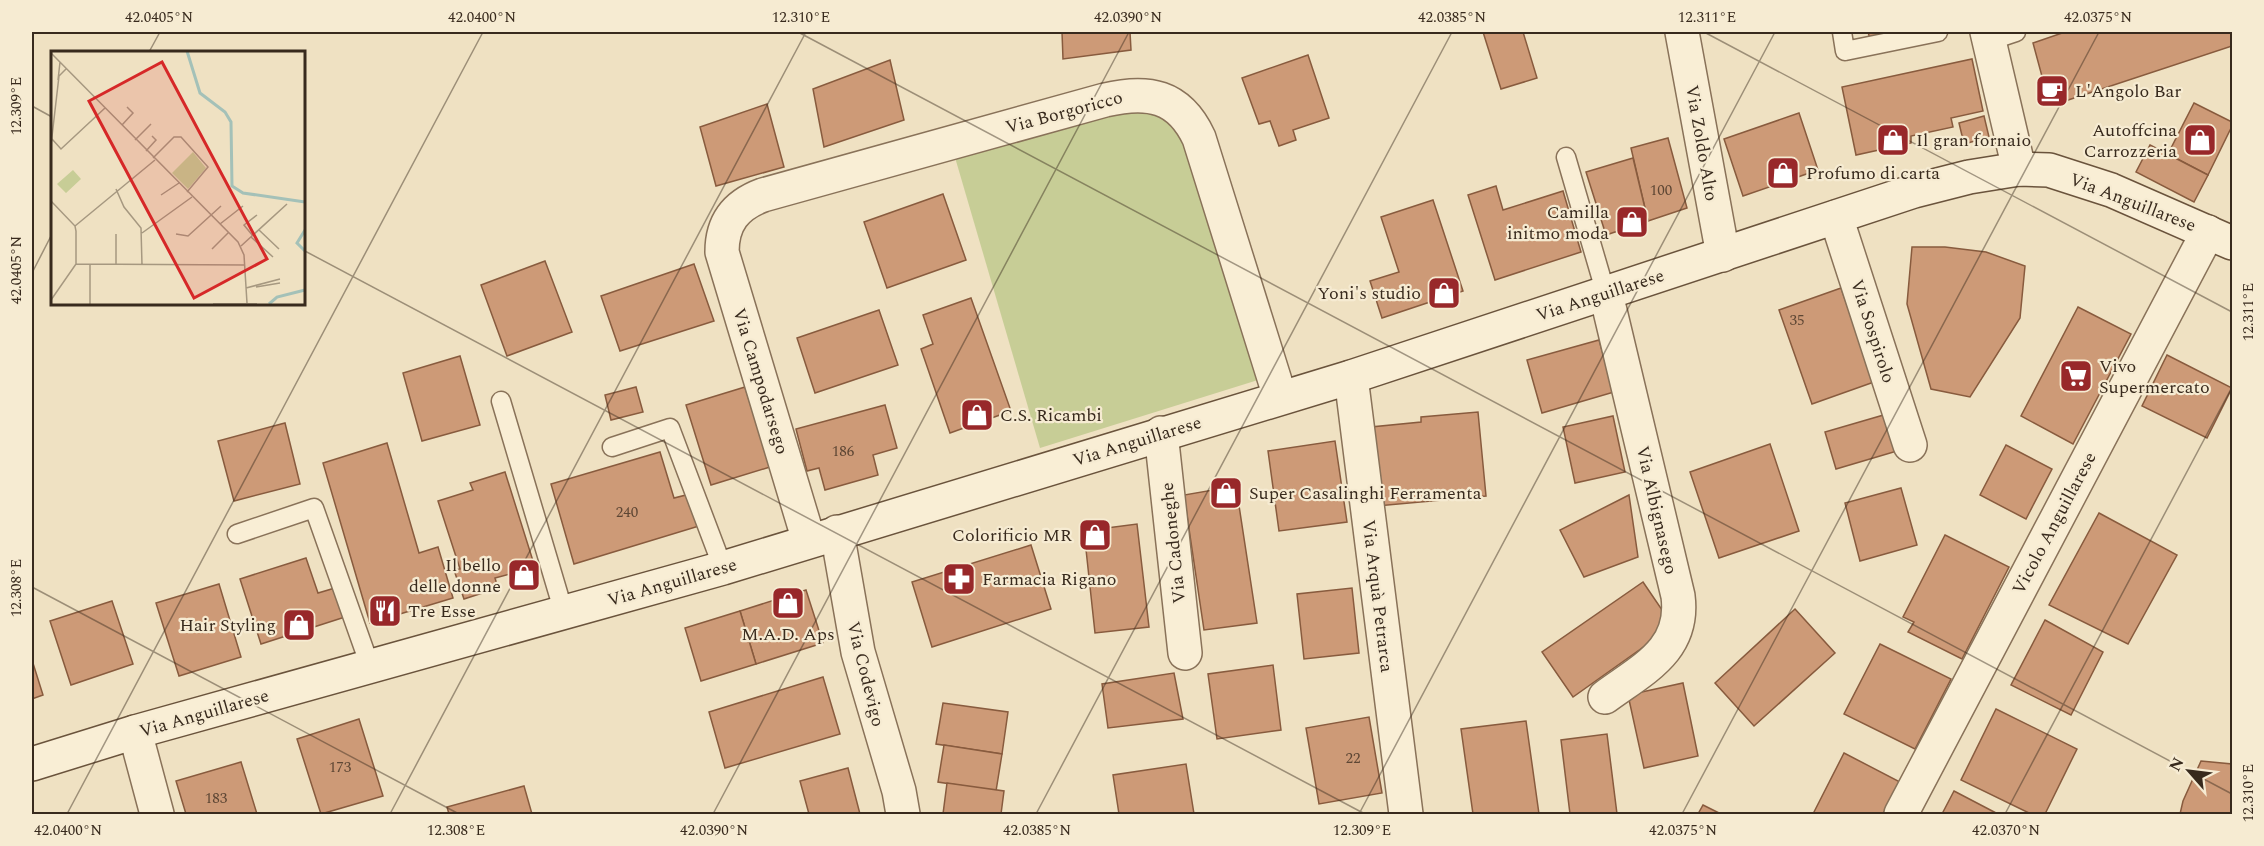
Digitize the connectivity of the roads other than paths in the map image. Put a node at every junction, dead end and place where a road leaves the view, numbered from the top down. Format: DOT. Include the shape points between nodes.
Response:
graph roads {
  1 [pos="1682,32"];
  2 [pos="1842,32"];
  3 [pos="1938,32"];
  4 [pos="1997,35"];
  5 [pos="1566,157"];
  6 [pos="2019,170"];
  7 [pos="1836,217"];
  8 [pos="728,220"];
  9 [pos="2220,237"];
  10 [pos="1723,255"];
  11 [pos="1606,294"];
  12 [pos="1351,376"];
  13 [pos="1280,397"];
  14 [pos="501,401"];
  15 [pos="1161,433"];
  16 [pos="1910,446"];
  17 [pos="612,447"];
  18 [pos="237,534"];
  19 [pos="823,537"];
  20 [pos="723,568"];
  21 [pos="564,613"];
  22 [pos="1185,653"];
  23 [pos="370,666"];
  24 [pos="1605,697"];
  25 [pos="135,732"];
  26 [pos="32,764"];
  27 [pos="157,814"];
  28 [pos="903,814"];
  29 [pos="1406,814"];
  30 [pos="1900,814"];
  1 -- 10 [label="street, Via Zoldo Alto"];
  2 -- 3 [label="lane" via="1845,51"];
  4 -- 6 [label="street"];
  5 -- 11 [label="lane"];
  6 -- 7 [label="street, Via Anguillarese" via="1914,191"];
  6 -- 9 [label="street, Via Anguillarese" via="2049,170 2094,183"];
  7 -- 10 [label="street, Via Anguillarese"];
  7 -- 16 [label="street, Via Sospirolo"];
  8 -- 13 [label="street, Via Borgoricco" via="743,204 763,195 1105,99 1140,94 1158,97 1182,112 1199,138"];
  8 -- 19 [label="street, Via Campodarsego" via="722,241 725,263"];
  9 -- 30 [label="street, Vicolo Anguillarese"];
  10 -- 11 [label="street, Via Anguillarese"];
  11 -- 12 [label="street, Via Anguillarese"];
  11 -- 24 [label="street, Via Albignasego" via="1679,613 1675,634 1665,650"];
  12 -- 13 [label="street, Via Anguillarese"];
  12 -- 29 [label="street, Via Arquà Petrarca"];
  13 -- 15 [label="street, Via Anguillarese"];
  14 -- 21 [label="lane"];
  15 -- 19 [label="street, Via Anguillarese"];
  15 -- 22 [label="street, Via Cadoneghe"];
  17 -- 20 [label="lane" via="670,428"];
  18 -- 23 [label="lane" via="314,508"];
  19 -- 20 [label="street, Via Anguillarese"];
  19 -- 28 [label="street, Via Codevigo"];
  20 -- 21 [label="street, Via Anguillarese"];
  21 -- 23 [label="street, Via Anguillarese"];
  23 -- 25 [label="street, Via Anguillarese"];
  25 -- 26 [label="street, Via Anguillarese"];
  25 -- 27 [label="street"];
}
